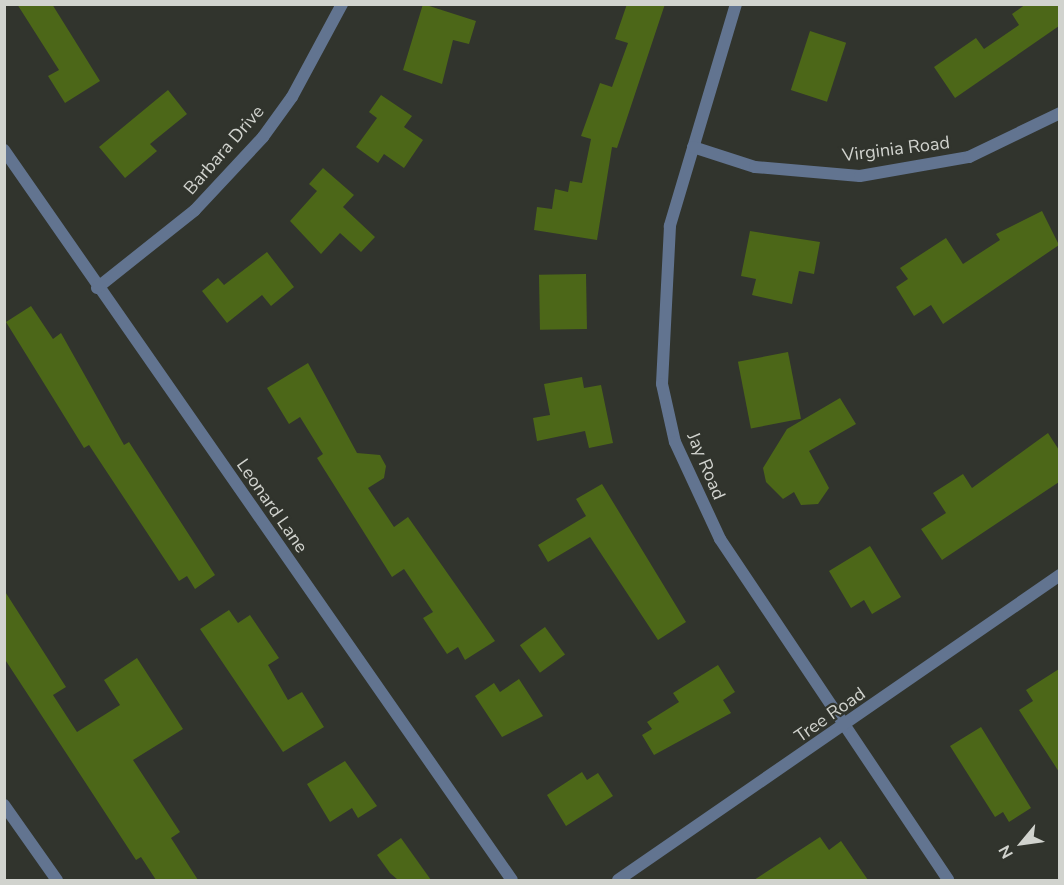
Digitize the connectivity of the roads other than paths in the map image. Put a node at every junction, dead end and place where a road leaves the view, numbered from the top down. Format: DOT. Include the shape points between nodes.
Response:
graph roads {
  1 [pos="342,4"];
  2 [pos="736,4"];
  3 [pos="1059,113"];
  4 [pos="693,147"];
  5 [pos="4,150"];
  6 [pos="97,288"];
  7 [pos="1059,574"];
  8 [pos="846,727"];
  9 [pos="4,806"];
  10 [pos="57,880"];
  11 [pos="512,880"];
  12 [pos="618,880"];
  13 [pos="948,880"];
  1 -- 6 [label="street, Barbara Drive" via="292,96 263,137 195,210"];
  2 -- 4 [label="street, Jay Road"];
  3 -- 4 [label="street, Virginia Road" via="969,157 860,176 755,167"];
  4 -- 8 [label="street, Jay Road" via="670,226 663,276 662,384 675,442 720,539"];
  5 -- 6 [label="street, Leonard Lane"];
  6 -- 11 [label="street, Leonard Lane"];
  7 -- 8 [label="street, Tree Road"];
  8 -- 12 [label="street, Tree Road"];
  8 -- 13 [label="street, Jay Road"];
  9 -- 10 [label="street"];
}
